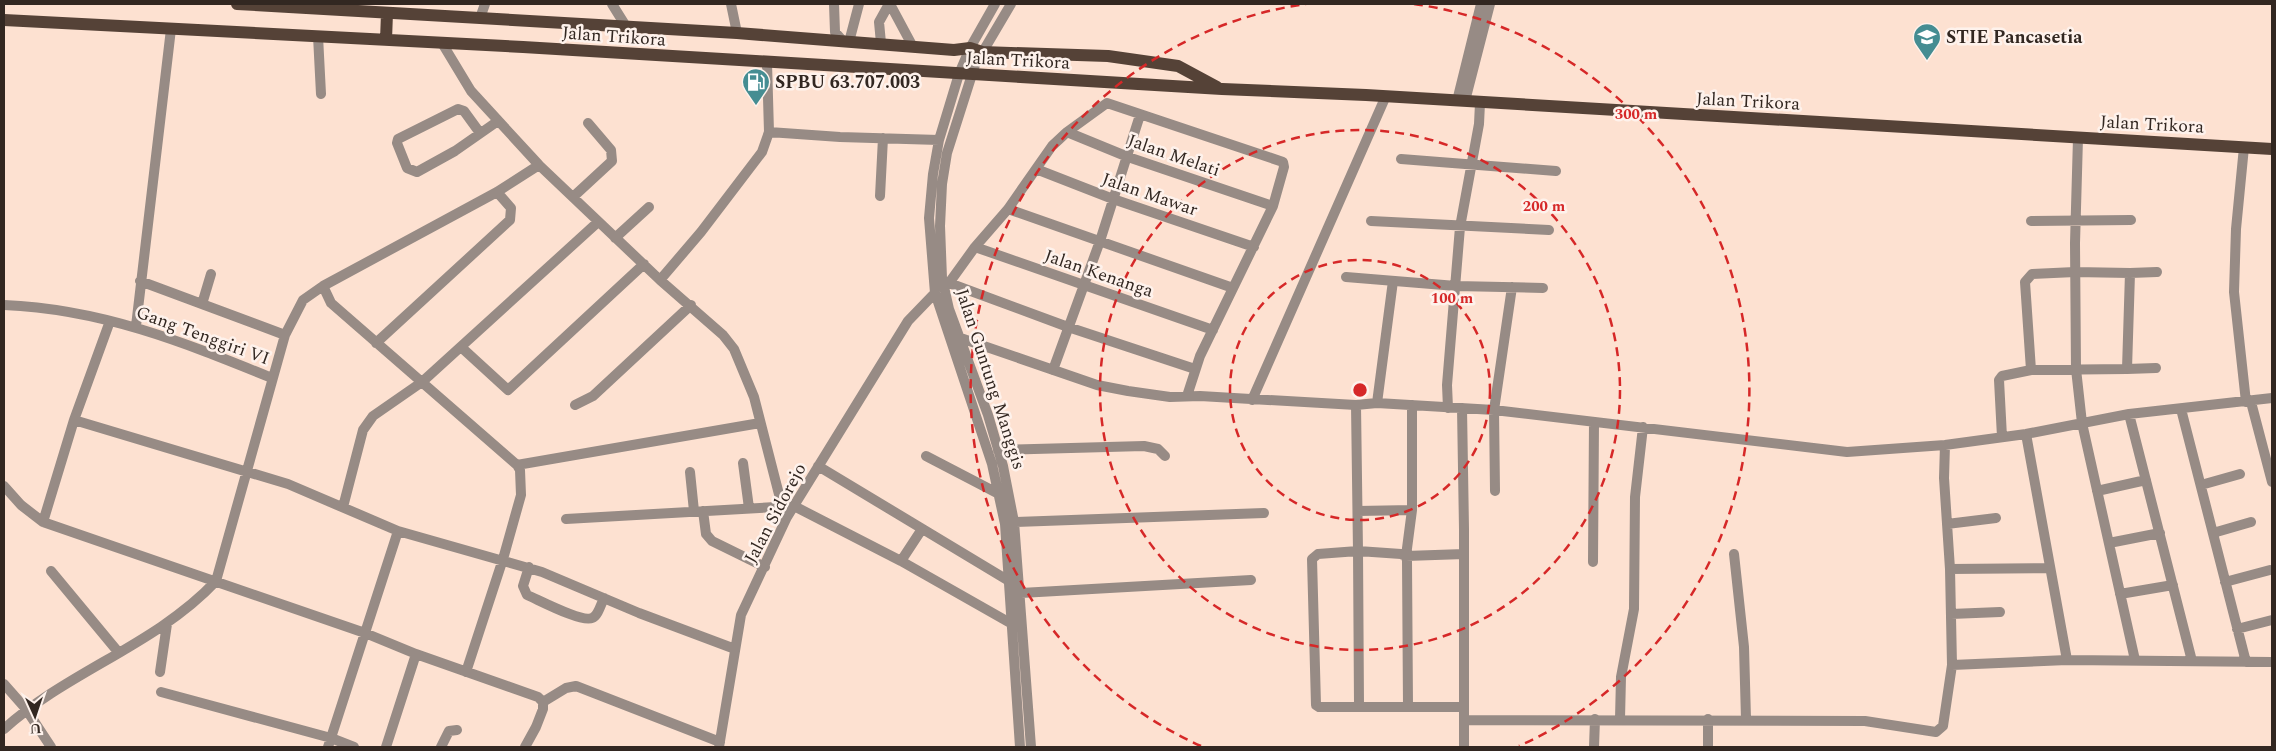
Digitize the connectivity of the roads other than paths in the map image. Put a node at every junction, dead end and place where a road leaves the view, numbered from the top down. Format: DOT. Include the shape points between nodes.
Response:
graph roads {
  1 [pos="237,4"];
  2 [pos="484,4"];
  3 [pos="612,4"];
  4 [pos="731,4"];
  5 [pos="834,4"];
  6 [pos="859,4"];
  7 [pos="890,4"];
  8 [pos="995,4"];
  9 [pos="1010,4"];
  10 [pos="1481,4"];
  11 [pos="1490,4"];
  12 [pos="352,7"];
  13 [pos="387,12"];
  14 [pos="480,18"];
  15 [pos="4,20"];
  16 [pos="627,28"];
  17 [pos="171,29"];
  18 [pos="737,33"];
  19 [pos="318,36"];
  20 [pos="386,40"];
  21 [pos="846,41"];
  22 [pos="442,43"];
  23 [pos="881,43"];
  24 [pos="912,45"];
  25 [pos="976,50"];
  26 [pos="767,63"];
  27 [pos="1178,66"];
  28 [pos="959,74"];
  29 [pos="973,74"];
  30 [pos="1176,86"];
  31 [pos="1222,89"];
  32 [pos="321,94"];
  33 [pos="1385,98"];
  34 [pos="1461,101"];
  35 [pos="1480,102"];
  36 [pos="1140,115"];
  37 [pos="498,121"];
  38 [pos="588,123"];
  39 [pos="769,132"];
  40 [pos="1067,132"];
  41 [pos="480,133"];
  42 [pos="883,138"];
  43 [pos="2078,138"];
  44 [pos="939,140"];
  45 [pos="2244,147"];
  46 [pos="2272,149"];
  47 [pos="1128,157"];
  48 [pos="1402,159"];
  49 [pos="539,164"];
  50 [pos="1471,166"];
  51 [pos="1036,169"];
  52 [pos="1556,172"];
  53 [pos="497,192"];
  54 [pos="880,196"];
  55 [pos="573,197"];
  56 [pos="1112,199"];
  57 [pos="1273,206"];
  58 [pos="649,207"];
  59 [pos="1008,209"];
  60 [pos="2075,220"];
  61 [pos="2131,220"];
  62 [pos="1371,221"];
  63 [pos="2031,221"];
  64 [pos="598,222"];
  65 [pos="1460,227"];
  66 [pos="1549,230"];
  67 [pos="615,238"];
  68 [pos="1100,241"];
  69 [pos="975,247"];
  70 [pos="1254,247"];
  71 [pos="644,264"];
  72 [pos="2075,272"];
  73 [pos="2157,272"];
  74 [pos="2130,273"];
  75 [pos="211,274"];
  76 [pos="1346,277"];
  77 [pos="660,280"];
  78 [pos="140,281"];
  79 [pos="1393,281"];
  80 [pos="946,284"];
  81 [pos="1084,284"];
  82 [pos="323,286"];
  83 [pos="1456,286"];
  84 [pos="1512,287"];
  85 [pos="1233,288"];
  86 [pos="1543,288"];
  87 [pos="935,293"];
  88 [pos="202,304"];
  89 [pos="4,305"];
  90 [pos="691,305"];
  91 [pos="110,321"];
  92 [pos="136,326"];
  93 [pos="1068,327"];
  94 [pos="1213,330"];
  95 [pos="949,334"];
  96 [pos="285,335"];
  97 [pos="959,336"];
  98 [pos="376,343"];
  99 [pos="461,347"];
  100 [pos="2127,368"];
  101 [pos="2156,368"];
  102 [pos="1195,369"];
  103 [pos="2076,369"];
  104 [pos="1053,370"];
  105 [pos="2031,370"];
  106 [pos="272,378"];
  107 [pos="422,382"];
  108 [pos="1187,396"];
  109 [pos="2272,398"];
  110 [pos="1252,400"];
  111 [pos="2248,402"];
  112 [pos="1377,403"];
  113 [pos="575,405"];
  114 [pos="1356,405"];
  115 [pos="1412,405"];
  116 [pos="1448,408"];
  117 [pos="1462,408"];
  118 [pos="2181,409"];
  119 [pos="1494,410"];
  120 [pos="2129,414"];
  121 [pos="74,420"];
  122 [pos="1594,422"];
  123 [pos="2082,423"];
  124 [pos="760,424"];
  125 [pos="1643,427"];
  126 [pos="2026,434"];
  127 [pos="2002,437"];
  128 [pos="1945,445"];
  129 [pos="2267,449"];
  130 [pos="998,450"];
  131 [pos="926,456"];
  132 [pos="1165,456"];
  133 [pos="743,463"];
  134 [pos="517,465"];
  135 [pos="818,466"];
  136 [pos="248,471"];
  137 [pos="690,472"];
  138 [pos="2240,474"];
  139 [pos="2146,480"];
  140 [pos="2272,482"];
  141 [pos="4,486"];
  142 [pos="2201,486"];
  143 [pos="1495,491"];
  144 [pos="2097,491"];
  145 [pos="999,494"];
  146 [pos="782,506"];
  147 [pos="794,506"];
  148 [pos="343,507"];
  149 [pos="749,508"];
  150 [pos="1412,510"];
  151 [pos="698,511"];
  152 [pos="1358,511"];
  153 [pos="1264,513"];
  154 [pos="1996,518"];
  155 [pos="566,519"];
  156 [pos="43,522"];
  157 [pos="1014,522"];
  158 [pos="2251,522"];
  159 [pos="1947,524"];
  160 [pos="922,529"];
  161 [pos="398,531"];
  162 [pos="2160,533"];
  163 [pos="2213,533"];
  164 [pos="2109,543"];
  165 [pos="1358,550"];
  166 [pos="1464,554"];
  167 [pos="1734,554"];
  168 [pos="1406,556"];
  169 [pos="503,559"];
  170 [pos="901,560"];
  171 [pos="1594,562"];
  172 [pos="765,567"];
  173 [pos="528,568"];
  174 [pos="2050,568"];
  175 [pos="1950,569"];
  176 [pos="2270,570"];
  177 [pos="51,571"];
  178 [pos="1251,580"];
  179 [pos="216,581"];
  180 [pos="1009,581"];
  181 [pos="2225,582"];
  182 [pos="2173,585"];
  183 [pos="1021,593"];
  184 [pos="2120,594"];
  185 [pos="604,598"];
  186 [pos="2000,612"];
  187 [pos="1951,614"];
  188 [pos="2272,620"];
  189 [pos="167,624"];
  190 [pos="1012,624"];
  191 [pos="2237,629"];
  192 [pos="365,633"];
  193 [pos="735,650"];
  194 [pos="119,653"];
  195 [pos="416,654"];
  196 [pos="2066,660"];
  197 [pos="2135,660"];
  198 [pos="2192,661"];
  199 [pos="2246,662"];
  200 [pos="2272,662"];
  201 [pos="1952,665"];
  202 [pos="160,672"];
  203 [pos="466,672"];
  204 [pos="4,684"];
  205 [pos="160,692"];
  206 [pos="542,702"];
  207 [pos="1359,705"];
  208 [pos="1464,706"];
  209 [pos="1408,707"];
  210 [pos="26,709"];
  211 [pos="1595,719"];
  212 [pos="1620,719"];
  213 [pos="1708,719"];
  214 [pos="1746,719"];
  215 [pos="1464,720"];
  216 [pos="4,729"];
  217 [pos="457,730"];
  218 [pos="1020,735"];
  219 [pos="1031,735"];
  220 [pos="329,743"];
  221 [pos="720,745"];
  222 [pos="50,747"];
  223 [pos="354,747"];
  224 [pos="386,747"];
  225 [pos="441,747"];
  226 [pos="525,747"];
  227 [pos="1020,747"];
  228 [pos="1031,747"];
  229 [pos="1464,747"];
  230 [pos="1594,747"];
  231 [pos="1708,747"];
  1 -- 12 [label="main road, Jalan Trikora"];
  2 -- 14 [label="street"];
  3 -- 16 [label="street"];
  4 -- 18 [label="street"];
  5 -- 21 [label="street" via="835,32"];
  6 -- 21 [label="street"];
  7 -- 23 [label="street" via="879,22"];
  7 -- 24 [label="street"];
  8 -- 25 [label="street, Jalan Guntung Manggis"];
  9 -- 25 [label="street, Jalan Guntung Manggis"];
  10 -- 34 [label="street"];
  11 -- 34 [label="street"];
  12 -- 13 [label="main road, Jalan Trikora"];
  13 -- 14 [label="main road, Jalan Trikora"];
  13 -- 20 [label="main road"];
  14 -- 16 [label="main road, Jalan Trikora"];
  15 -- 17 [label="main road, Jalan Trikora"];
  16 -- 18 [label="main road, Jalan Trikora"];
  17 -- 19 [label="main road, Jalan Trikora"];
  17 -- 78 [label="street"];
  18 -- 21 [label="main road, Jalan Trikora"];
  19 -- 20 [label="main road, Jalan Trikora"];
  19 -- 32 [label="street"];
  20 -- 22 [label="main road, Jalan Trikora"];
  21 -- 23 [label="main road, Jalan Trikora"];
  22 -- 26 [label="main road, Jalan Trikora"];
  22 -- 37 [label="street" via="471,91"];
  23 -- 24 [label="main road, Jalan Trikora"];
  24 -- 25 [label="main road, Jalan Trikora"];
  25 -- 27 [label="main road, Jalan Trikora" via="1108,56"];
  25 -- 28 [label="street, Jalan Guntung Manggis"];
  25 -- 29 [label="street, Jalan Guntung Manggis"];
  26 -- 28 [label="main road, Jalan Trikora"];
  26 -- 39 [label="street"];
  27 -- 30 [label="main road" via="1181,76"];
  27 -- 31 [label="main road, Jalan Trikora"];
  28 -- 29 [label="main road, Jalan Trikora"];
  28 -- 44 [label="street, Jalan Guntung Manggis"];
  29 -- 30 [label="main road, Jalan Trikora"];
  29 -- 80 [label="street, Jalan Guntung Manggis" via="949,145 942,184 940,226"];
  30 -- 31 [label="main road, Jalan Trikora"];
  31 -- 33 [label="main road, Jalan Trikora"];
  33 -- 34 [label="main road, Jalan Trikora"];
  33 -- 110 [label="street"];
  34 -- 35 [label="main road, Jalan Trikora"];
  35 -- 43 [label="main road, Jalan Trikora"];
  35 -- 50 [label="street"];
  36 -- 40 [label="street" via="1109,102"];
  36 -- 47 [label="street"];
  36 -- 57 [label="street" via="1283,162"];
  37 -- 41 [label="street"];
  37 -- 49 [label="street"];
  38 -- 55 [label="street" via="611,150 612,161"];
  39 -- 42 [label="street"];
  39 -- 77 [label="street" via="762,152"];
  40 -- 47 [label="street, Jalan Melati"];
  40 -- 51 [label="street" via="1052,146"];
  41 -- 41 [label="street" via="456,151 416,172 407,168 397,143 458,109 464,111"];
  42 -- 44 [label="street"];
  42 -- 54 [label="street"];
  43 -- 45 [label="main road, Jalan Trikora"];
  43 -- 60 [label="street"];
  44 -- 87 [label="street, Jalan Guntung Manggis" via="929,218"];
  45 -- 46 [label="main road, Jalan Trikora"];
  45 -- 111 [label="street" via="2234,292"];
  47 -- 56 [label="street"];
  47 -- 57 [label="street, Jalan Melati"];
  48 -- 50 [label="street"];
  49 -- 53 [label="street"];
  49 -- 55 [label="street"];
  50 -- 52 [label="street"];
  50 -- 65 [label="street"];
  51 -- 56 [label="street, Jalan Mawar"];
  51 -- 59 [label="street"];
  53 -- 82 [label="street"];
  53 -- 98 [label="street" via="511,208 510,220"];
  55 -- 64 [label="street"];
  56 -- 68 [label="street"];
  56 -- 70 [label="street, Jalan Mawar"];
  57 -- 70 [label="street"];
  58 -- 67 [label="street"];
  59 -- 68 [label="street"];
  59 -- 69 [label="street"];
  60 -- 61 [label="street"];
  60 -- 63 [label="street"];
  60 -- 72 [label="street"];
  62 -- 65 [label="street"];
  64 -- 67 [label="street"];
  64 -- 99 [label="street"];
  65 -- 66 [label="street"];
  65 -- 83 [label="street"];
  67 -- 71 [label="street"];
  68 -- 81 [label="street"];
  68 -- 85 [label="street"];
  69 -- 80 [label="street"];
  69 -- 81 [label="street, Jalan Kenanga"];
  70 -- 85 [label="street"];
  71 -- 77 [label="street"];
  71 -- 99 [label="street" via="508,390"];
  72 -- 74 [label="street"];
  72 -- 103 [label="street"];
  72 -- 105 [label="street" via="2032,274 2025,282"];
  73 -- 74 [label="street"];
  74 -- 100 [label="street"];
  75 -- 88 [label="street"];
  76 -- 79 [label="street"];
  77 -- 90 [label="street"];
  78 -- 88 [label="street"];
  78 -- 92 [label="street"];
  79 -- 83 [label="street"];
  79 -- 112 [label="street"];
  80 -- 93 [label="street"];
  80 -- 97 [label="street, Jalan Guntung Manggis" via="949,309"];
  81 -- 93 [label="street"];
  81 -- 94 [label="street, Jalan Kenanga"];
  82 -- 96 [label="street" via="303,300"];
  82 -- 98 [label="street" via="331,303"];
  83 -- 84 [label="street"];
  83 -- 116 [label="street" via="1447,385"];
  84 -- 86 [label="street"];
  84 -- 119 [label="street"];
  85 -- 94 [label="street"];
  87 -- 95 [label="street, Jalan Guntung Manggis"];
  87 -- 135 [label="street, Jalan Sidorejo" via="908,321"];
  88 -- 96 [label="street"];
  89 -- 91 [label="street, Gang Tenggiri VI" via="72,312"];
  90 -- 113 [label="street" via="593,396"];
  90 -- 124 [label="street" via="734,349 754,397"];
  91 -- 92 [label="street, Gang Tenggiri VI"];
  91 -- 121 [label="street"];
  92 -- 106 [label="street, Gang Tenggiri VI"];
  93 -- 102 [label="street"];
  93 -- 104 [label="street"];
  94 -- 102 [label="street"];
  95 -- 97 [label="street"];
  95 -- 145 [label="street, Jalan Guntung Manggis" via="976,410"];
  96 -- 106 [label="street"];
  97 -- 104 [label="street"];
  97 -- 130 [label="street, Jalan Guntung Manggis"];
  98 -- 107 [label="street"];
  99 -- 107 [label="street"];
  100 -- 101 [label="street"];
  100 -- 103 [label="street"];
  102 -- 108 [label="street"];
  103 -- 105 [label="street"];
  103 -- 123 [label="street"];
  104 -- 108 [label="street" via="1096,385 1170,397"];
  105 -- 127 [label="street" via="2002,376 1999,380"];
  106 -- 136 [label="street"];
  107 -- 134 [label="street"];
  107 -- 148 [label="street" via="367,423"];
  108 -- 110 [label="street"];
  109 -- 111 [label="street"];
  110 -- 114 [label="street"];
  111 -- 118 [label="street"];
  111 -- 129 [label="street"];
  112 -- 114 [label="street"];
  112 -- 115 [label="street"];
  114 -- 152 [label="street"];
  115 -- 116 [label="street"];
  115 -- 150 [label="street"];
  116 -- 117 [label="street"];
  117 -- 119 [label="street"];
  117 -- 166 [label="street"];
  118 -- 120 [label="street"];
  118 -- 142 [label="street"];
  119 -- 122 [label="street"];
  119 -- 143 [label="street"];
  120 -- 123 [label="street"];
  120 -- 139 [label="street"];
  121 -- 136 [label="street"];
  121 -- 156 [label="street"];
  122 -- 125 [label="street"];
  122 -- 171 [label="street"];
  123 -- 126 [label="street"];
  123 -- 144 [label="street"];
  124 -- 134 [label="street"];
  124 -- 146 [label="street"];
  125 -- 128 [label="street" via="1847,452"];
  125 -- 212 [label="street" via="1635,497 1634,609 1621,677"];
  126 -- 127 [label="street"];
  126 -- 174 [label="street"];
  127 -- 128 [label="street"];
  128 -- 159 [label="street"];
  129 -- 140 [label="street"];
  130 -- 132 [label="street" via="1144,446 1158,449"];
  130 -- 157 [label="street, Jalan Guntung Manggis"];
  131 -- 145 [label="street"];
  133 -- 149 [label="street"];
  134 -- 169 [label="street" via="521,495"];
  135 -- 147 [label="street, Jalan Sidorejo"];
  135 -- 160 [label="street"];
  136 -- 148 [label="street"];
  136 -- 179 [label="street"];
  137 -- 151 [label="street"];
  138 -- 142 [label="street"];
  139 -- 144 [label="street"];
  139 -- 162 [label="street"];
  141 -- 156 [label="street"];
  142 -- 163 [label="street"];
  144 -- 164 [label="street"];
  145 -- 180 [label="street, Jalan Guntung Manggis" via="1005,524"];
  146 -- 147 [label="street"];
  146 -- 149 [label="street"];
  147 -- 170 [label="street"];
  147 -- 172 [label="street, Jalan Sidorejo"];
  148 -- 161 [label="street"];
  149 -- 151 [label="street"];
  150 -- 152 [label="street"];
  150 -- 168 [label="street"];
  151 -- 155 [label="street"];
  151 -- 172 [label="street" via="712,541"];
  152 -- 165 [label="street"];
  153 -- 157 [label="street"];
  154 -- 159 [label="street"];
  156 -- 179 [label="street"];
  157 -- 183 [label="street, Jalan Guntung Manggis"];
  158 -- 163 [label="street"];
  159 -- 175 [label="street"];
  160 -- 170 [label="street"];
  160 -- 180 [label="street"];
  161 -- 169 [label="street"];
  161 -- 192 [label="street"];
  162 -- 164 [label="street"];
  162 -- 182 [label="street"];
  163 -- 181 [label="street"];
  164 -- 184 [label="street"];
  165 -- 168 [label="street"];
  165 -- 207 [label="street"];
  165 -- 207 [label="street" via="1318,554 1312,559 1315,702 1319,706"];
  166 -- 168 [label="street"];
  166 -- 208 [label="street"];
  167 -- 214 [label="street" via="1744,647"];
  168 -- 209 [label="street"];
  169 -- 173 [label="street"];
  169 -- 203 [label="street"];
  170 -- 190 [label="street"];
  172 -- 193 [label="street, Jalan Sidorejo" via="742,615"];
  173 -- 185 [label="street"];
  173 -- 185 [label="street" via="523,586 527,595 557,608 592,619"];
  174 -- 175 [label="street"];
  174 -- 196 [label="street"];
  175 -- 187 [label="street"];
  176 -- 181 [label="street"];
  177 -- 194 [label="street"];
  178 -- 183 [label="street"];
  179 -- 189 [label="street" via="204,595"];
  179 -- 192 [label="street"];
  180 -- 190 [label="street, Jalan Guntung Manggis"];
  181 -- 191 [label="street"];
  182 -- 184 [label="street"];
  182 -- 198 [label="street"];
  183 -- 219 [label="street, Jalan Guntung Manggis" via="1022,643"];
  184 -- 197 [label="street"];
  185 -- 193 [label="street"];
  186 -- 187 [label="street"];
  187 -- 201 [label="street"];
  188 -- 191 [label="street"];
  189 -- 194 [label="street"];
  189 -- 202 [label="street"];
  190 -- 218 [label="street, Jalan Guntung Manggis"];
  191 -- 199 [label="street"];
  192 -- 195 [label="street"];
  192 -- 220 [label="street"];
  193 -- 221 [label="street, Jalan Sidorejo"];
  194 -- 210 [label="street"];
  195 -- 203 [label="street"];
  195 -- 224 [label="street"];
  196 -- 197 [label="street"];
  196 -- 201 [label="street"];
  197 -- 198 [label="street"];
  198 -- 199 [label="street"];
  199 -- 200 [label="street"];
  201 -- 214 [label="street" via="1943,726 1936,732 1865,721"];
  203 -- 206 [label="street" via="538,697"];
  204 -- 210 [label="street"];
  205 -- 220 [label="street"];
  206 -- 221 [label="street" via="576,686"];
  206 -- 226 [label="street" via="543,709"];
  207 -- 209 [label="street"];
  208 -- 209 [label="street"];
  208 -- 215 [label="street"];
  210 -- 216 [label="street"];
  210 -- 222 [label="street"];
  211 -- 212 [label="street"];
  211 -- 215 [label="street"];
  211 -- 230 [label="street"];
  212 -- 213 [label="street"];
  213 -- 214 [label="street"];
  213 -- 231 [label="street"];
  215 -- 229 [label="street"];
  217 -- 225 [label="street" via="449,731"];
  218 -- 219 [label="street"];
  218 -- 227 [label="street, Jalan Guntung Manggis"];
  219 -- 228 [label="street, Jalan Guntung Manggis"];
  220 -- 223 [label="street"];
}
